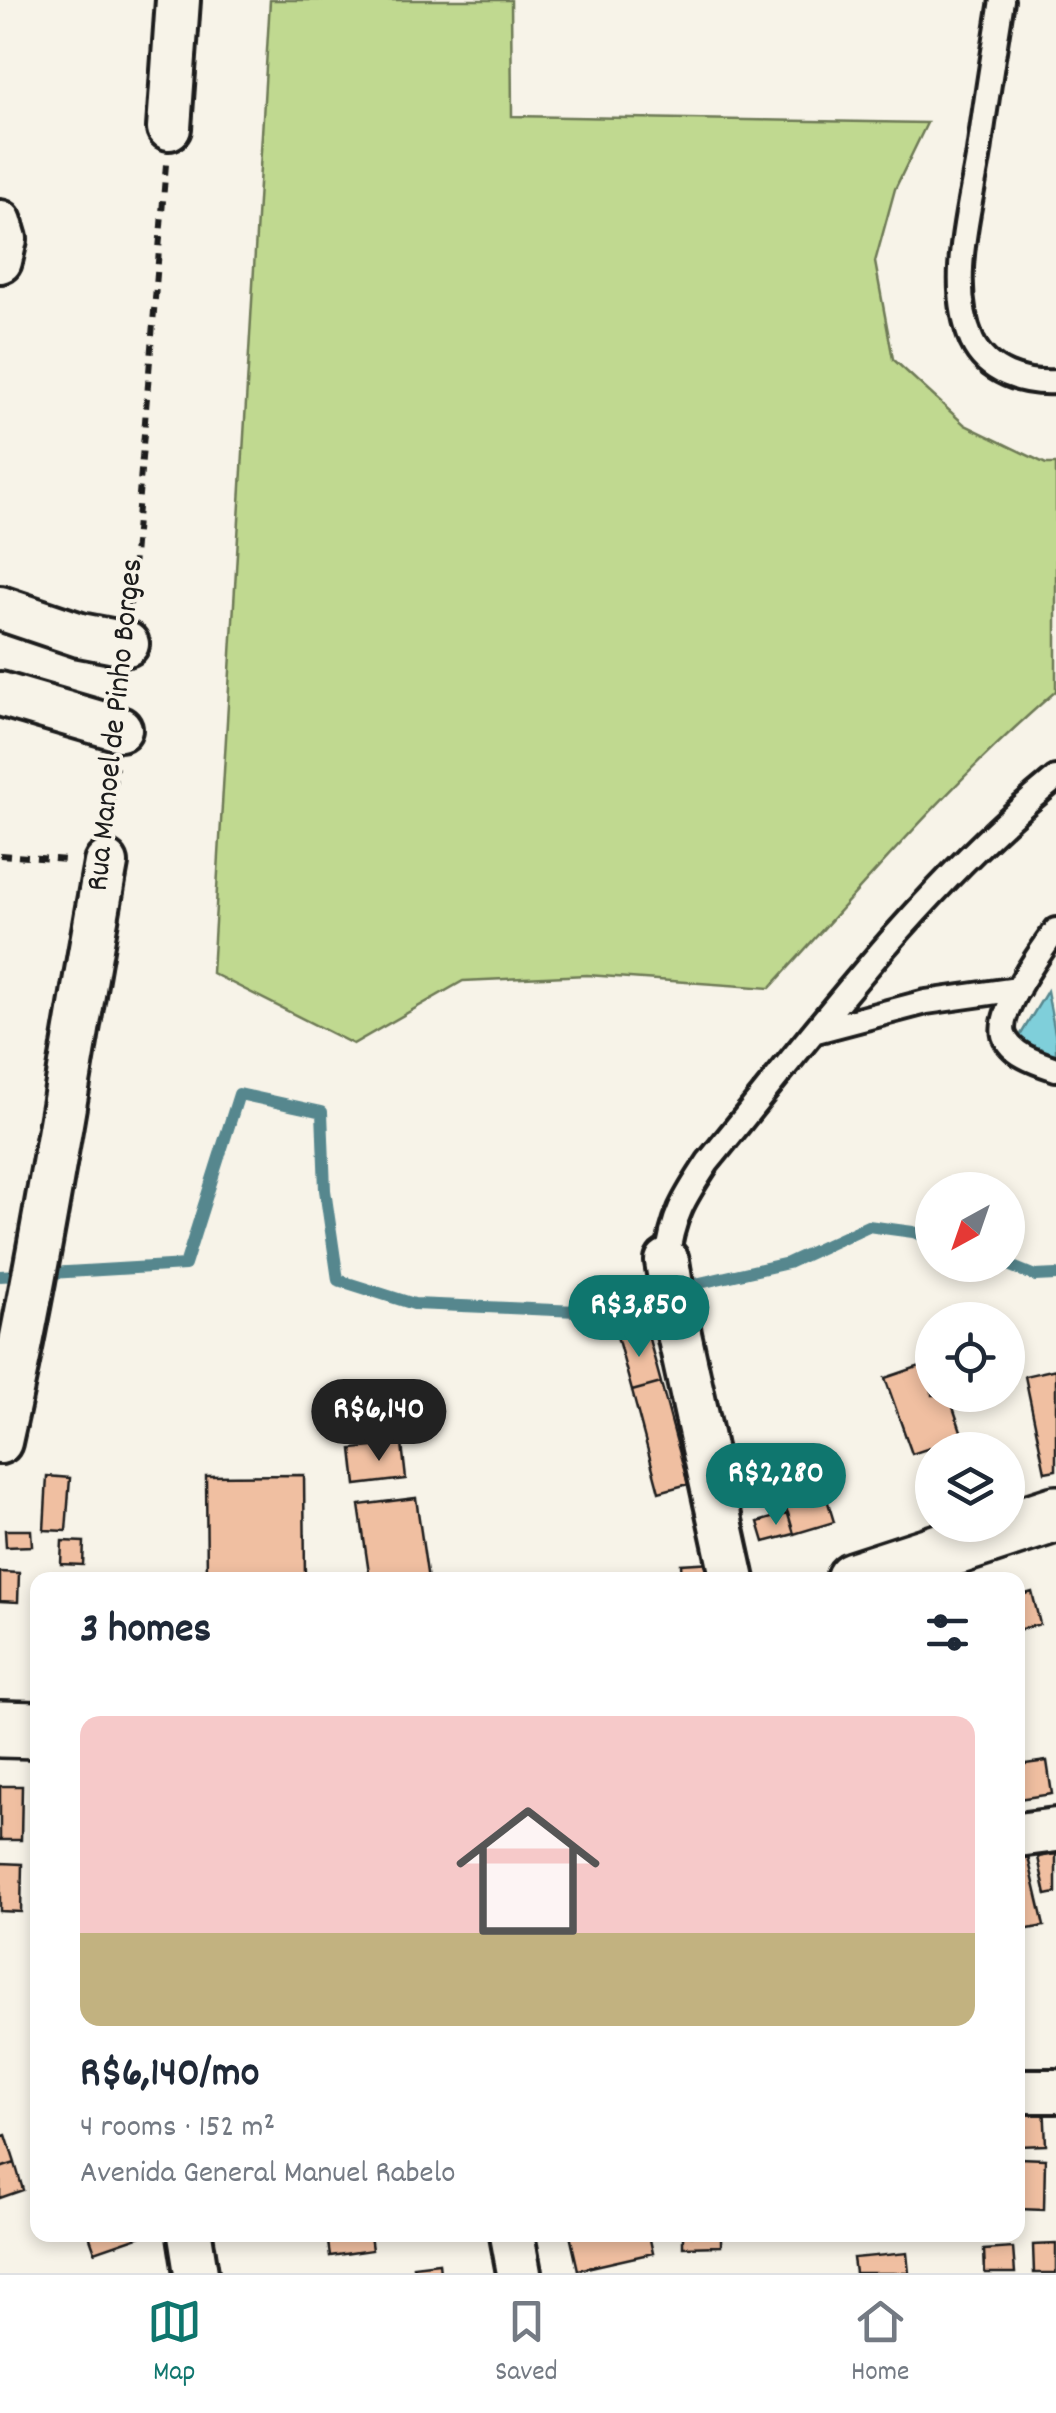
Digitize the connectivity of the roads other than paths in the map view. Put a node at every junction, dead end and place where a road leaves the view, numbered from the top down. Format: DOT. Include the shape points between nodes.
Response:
graph roads {
  1 [pos="178,0"];
  2 [pos="1002,0"];
  3 [pos="168,128"];
  4 [pos="1056,382"];
  5 [pos="0,608"];
  6 [pos="127,644"];
  7 [pos="0,694"];
  8 [pos="120,729"];
  9 [pos="1056,778"];
  10 [pos="106,863"];
  11 [pos="1056,930"];
  12 [pos="1018,989"];
  13 [pos="815,1032"];
  14 [pos="1056,1069"];
  15 [pos="667,1261"];
  16 [pos="0,1442"];
  17 [pos="1056,1514"];
  18 [pos="731,1572"];
  19 [pos="878,1572"];
  20 [pos="0,1729"];
  21 [pos="30,1730"];
  22 [pos="1056,1830"];
  23 [pos="1025,1833"];
  24 [pos="1025,2091"];
  25 [pos="1056,2091"];
  26 [pos="191,2242"];
  27 [pos="513,2242"];
  28 [pos="196,2273"];
  29 [pos="519,2273"];
  1 -- 3 [label="street"];
  2 -- 4 [label="lane" via="963,256 962,302 973,343 998,371 1035,384"];
  5 -- 6 [label="street"];
  7 -- 8 [label="street"];
  9 -- 13 [label="lane" via="909,920"];
  10 -- 16 [label="street, Rua Manoel de Pinho Borges" via="32,1301"];
  11 -- 12 [label="lane"];
  12 -- 13 [label="lane" via="926,1002"];
  12 -- 14 [label="lane" via="1003,1032 1010,1046"];
  13 -- 15 [label="lane" via="682,1201"];
  15 -- 18 [label="street"];
  17 -- 19 [label="main road"];
  20 -- 21 [label="main road"];
  22 -- 23 [label="street"];
  24 -- 25 [label="street"];
  26 -- 28 [label="street"];
  27 -- 29 [label="street"];
}
